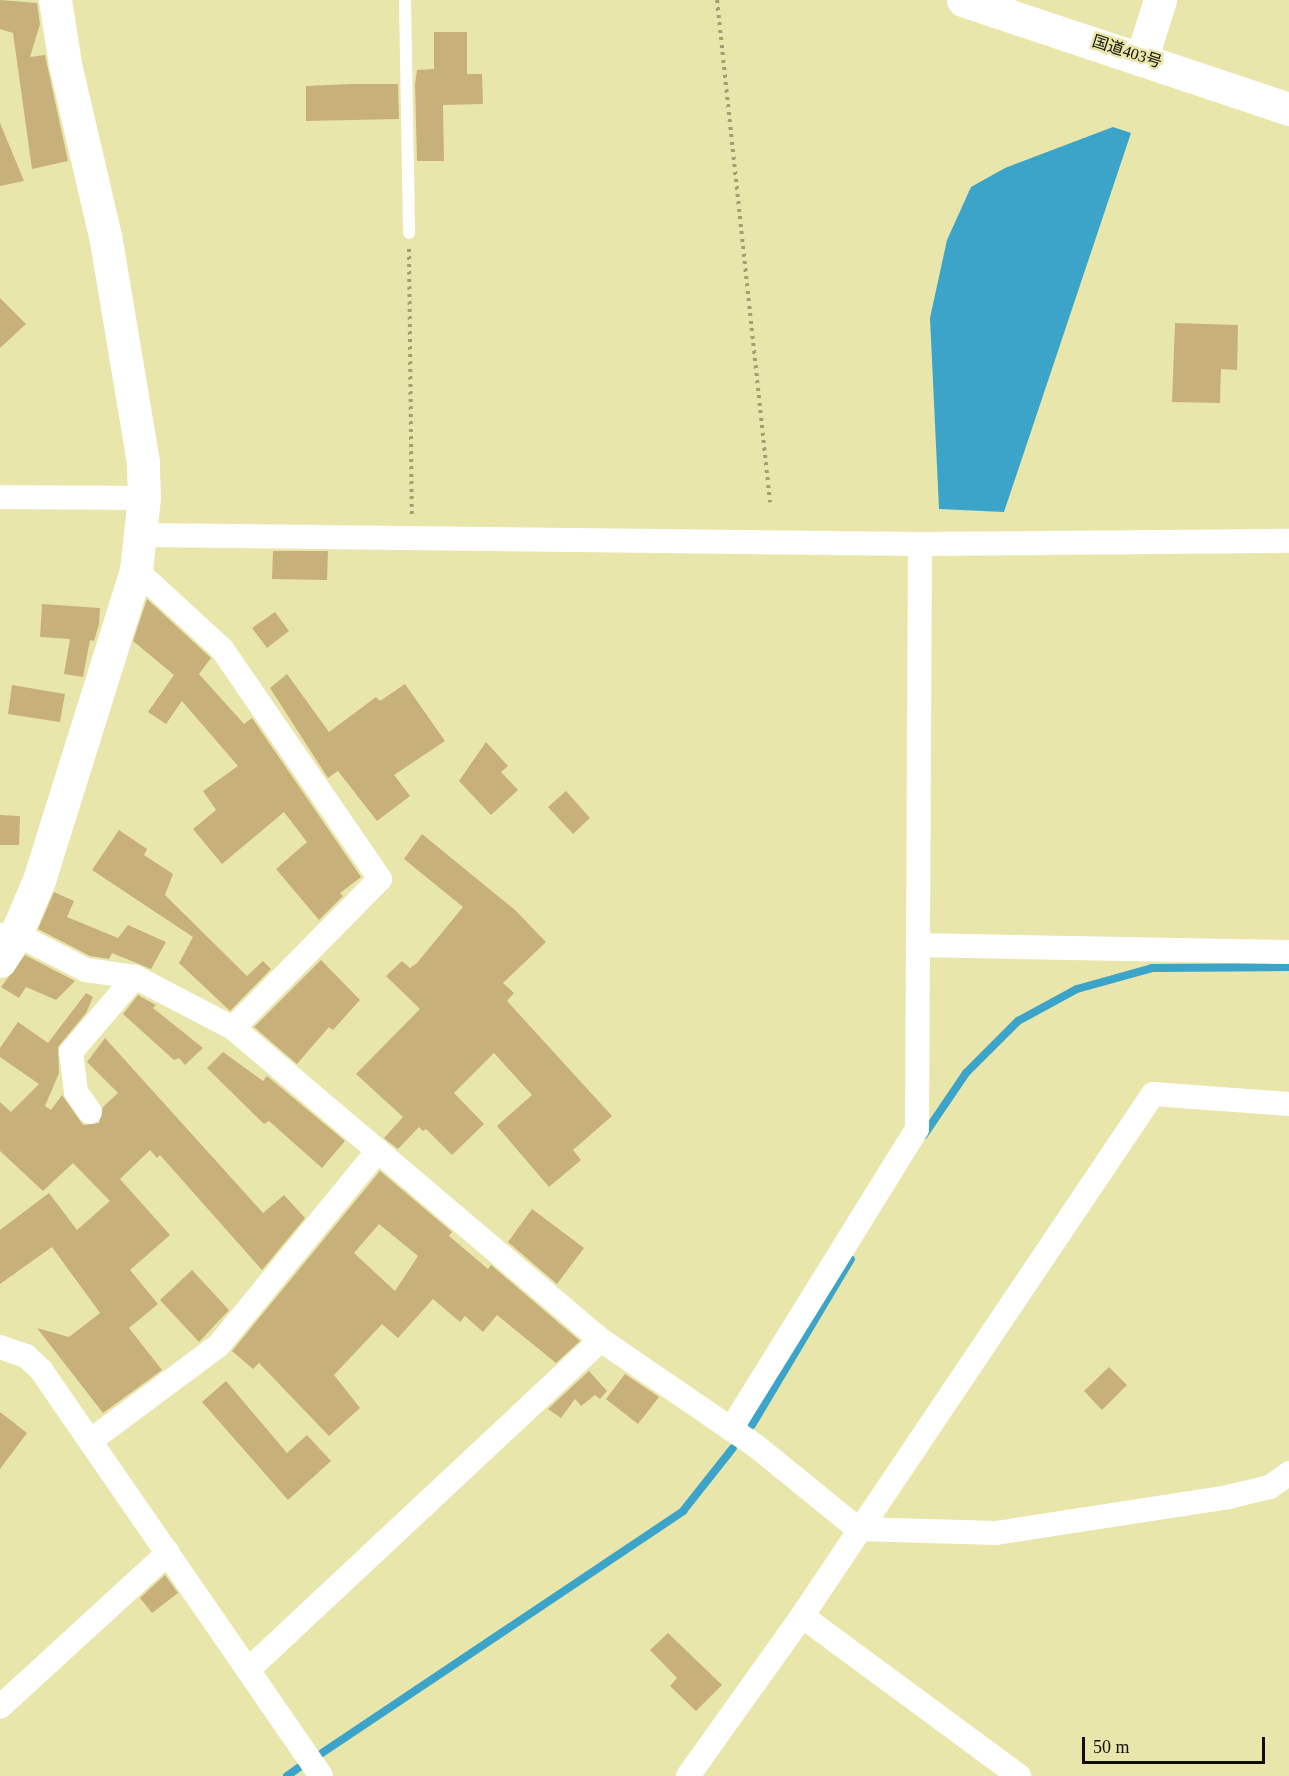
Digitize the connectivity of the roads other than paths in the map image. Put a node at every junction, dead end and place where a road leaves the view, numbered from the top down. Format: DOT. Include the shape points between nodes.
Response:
graph roads {
  1 [pos="55,0"];
  2 [pos="405,0"];
  3 [pos="963,0"];
  4 [pos="1160,0"];
  5 [pos="1142,57"];
  6 [pos="1289,109"];
  7 [pos="409,233"];
  8 [pos="0,497"];
  9 [pos="144,498"];
  10 [pos="139,535"];
  11 [pos="1289,541"];
  12 [pos="920,544"];
  13 [pos="136,570"];
  14 [pos="5,944"];
  15 [pos="918,945"];
  16 [pos="1289,952"];
  17 [pos="135,977"];
  18 [pos="233,1028"];
  19 [pos="1289,1104"];
  20 [pos="90,1112"];
  21 [pos="377,1152"];
  22 [pos="601,1340"];
  23 [pos="0,1347"];
  24 [pos="731,1429"];
  25 [pos="90,1441"];
  26 [pos="1289,1473"];
  27 [pos="858,1529"];
  28 [pos="168,1553"];
  29 [pos="802,1616"];
  30 [pos="248,1670"];
  31 [pos="0,1707"];
  32 [pos="321,1776"];
  33 [pos="688,1776"];
  34 [pos="1019,1776"];
  1 -- 9 [label="main road" via="65,64 105,236 143,462"];
  2 -- 7 [label="lane"];
  3 -- 5 [label="main road, 国道403号"];
  4 -- 5 [label="main road"];
  5 -- 6 [label="main road, 国道403号"];
  8 -- 9 [label="street"];
  9 -- 10 [label="main road"];
  10 -- 12 [label="street"];
  10 -- 13 [label="main road"];
  11 -- 12 [label="street"];
  12 -- 15 [label="street"];
  13 -- 14 [label="main road" via="39,880"];
  13 -- 18 [label="street" via="222,649 380,879"];
  14 -- 17 [label="street" via="86,970"];
  15 -- 16 [label="street"];
  15 -- 24 [label="street" via="917,1129"];
  17 -- 18 [label="street"];
  17 -- 20 [label="street" via="71,1052 76,1092"];
  18 -- 21 [label="street"];
  19 -- 27 [label="street" via="1153,1094"];
  21 -- 22 [label="street"];
  21 -- 25 [label="street" via="218,1346"];
  22 -- 24 [label="street"];
  22 -- 30 [label="street"];
  23 -- 25 [label="street" via="26,1356 41,1370"];
  24 -- 27 [label="street"];
  25 -- 28 [label="street"];
  26 -- 27 [label="street" via="1269,1487 1228,1497 996,1533"];
  27 -- 29 [label="street"];
  28 -- 30 [label="street"];
  28 -- 31 [label="street"];
  29 -- 33 [label="street"];
  29 -- 34 [label="street"];
  30 -- 32 [label="street"];
}
